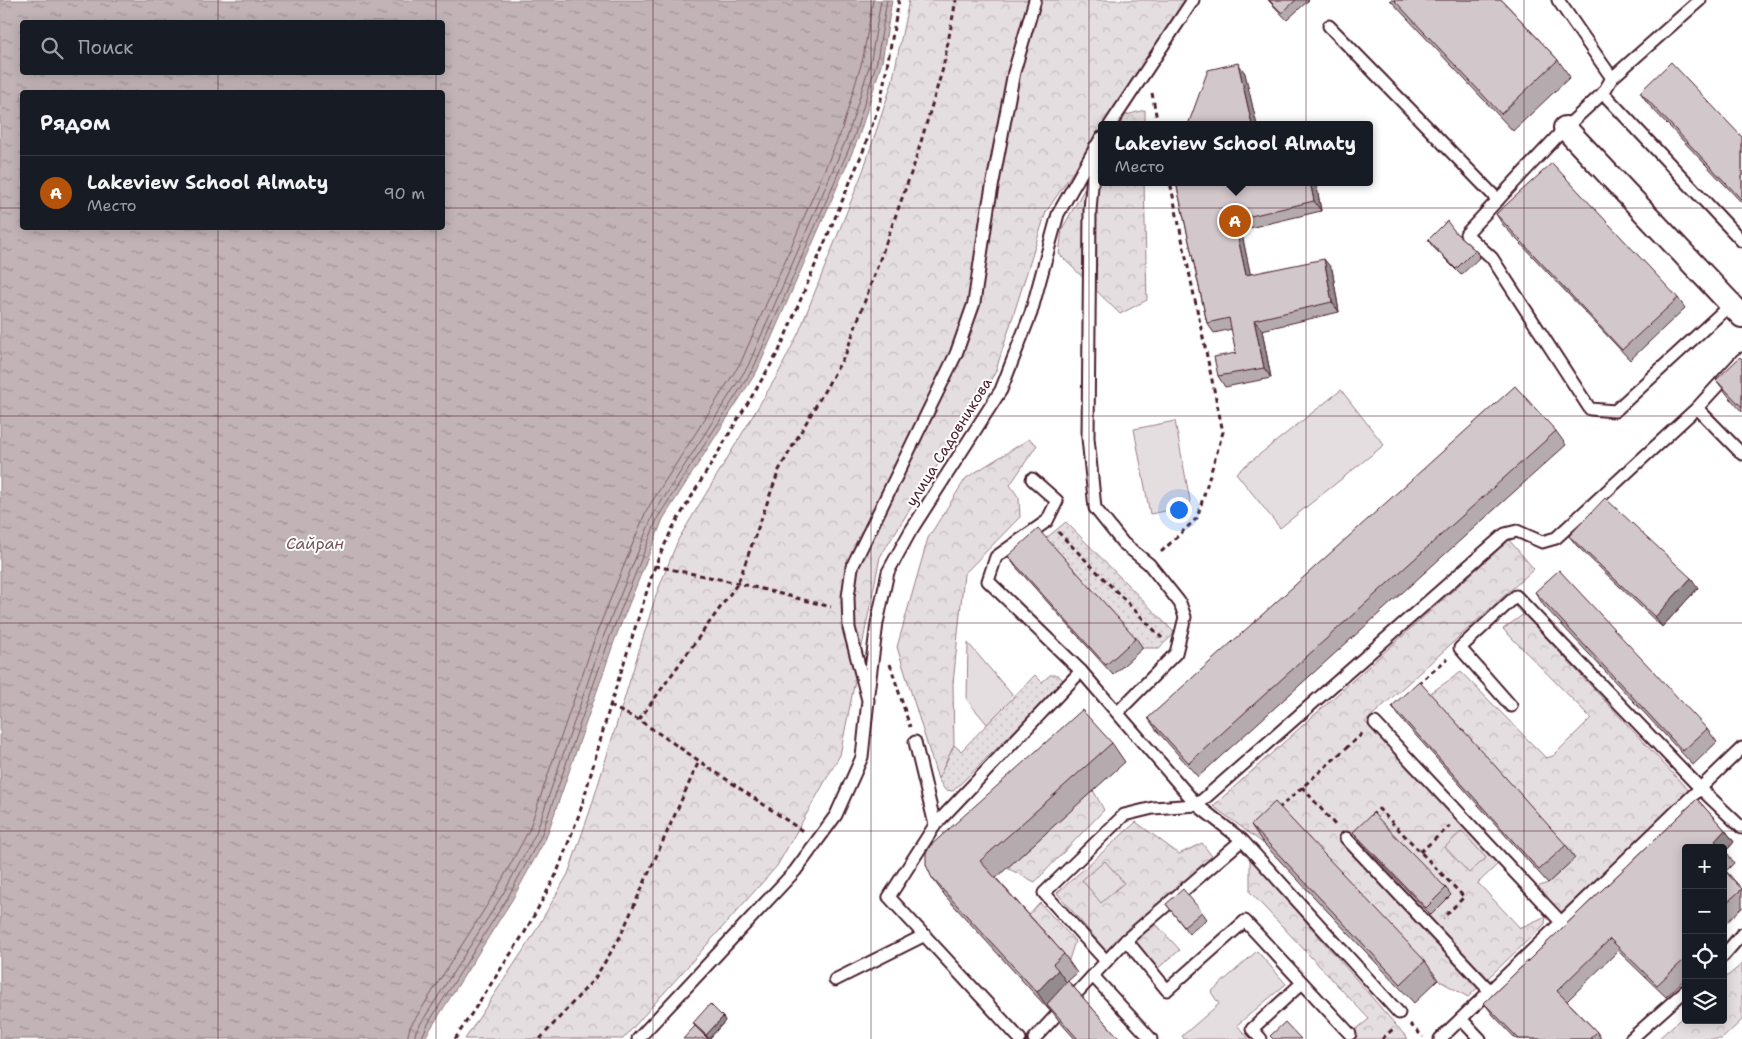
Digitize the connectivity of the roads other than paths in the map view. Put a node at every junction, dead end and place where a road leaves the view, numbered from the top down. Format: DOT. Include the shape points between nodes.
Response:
graph roads {
  1 [pos="1035,0"];
  2 [pos="1192,0"];
  3 [pos="1558,0"];
  4 [pos="1700,0"];
  5 [pos="1329,26"];
  6 [pos="1612,78"];
  7 [pos="1603,93"];
  8 [pos="1113,121"];
  9 [pos="1565,128"];
  10 [pos="1098,143"];
  11 [pos="1498,200"];
  12 [pos="1742,241"];
  13 [pos="1736,310"];
  14 [pos="1742,359"];
  15 [pos="1697,408"];
  16 [pos="1742,454"];
  17 [pos="1032,479"];
  18 [pos="1081,671"];
  19 [pos="868,700"];
  20 [pos="1511,706"];
  21 [pos="1118,712"];
  22 [pos="1375,722"];
  23 [pos="915,742"];
  24 [pos="1742,748"];
  25 [pos="1700,788"];
  26 [pos="1197,805"];
  27 [pos="935,825"];
  28 [pos="1742,828"];
  29 [pos="1346,838"];
  30 [pos="1242,840"];
  31 [pos="1561,922"];
  32 [pos="1742,934"];
  33 [pos="925,935"];
  34 [pos="1126,940"];
  35 [pos="1727,951"];
  36 [pos="1106,961"];
  37 [pos="1094,976"];
  38 [pos="835,980"];
  39 [pos="1302,983"];
  40 [pos="1490,991"];
  41 [pos="1682,994"];
  42 [pos="1399,1013"];
  43 [pos="1461,1019"];
  44 [pos="1350,1034"];
  45 [pos="638,1039"];
  46 [pos="1020,1039"];
  47 [pos="1034,1039"];
  48 [pos="1151,1039"];
  49 [pos="1261,1039"];
  50 [pos="1440,1039"];
  51 [pos="1480,1039"];
  52 [pos="1631,1039"];
  1 -- 19 [label="lane" via="1014,72 974,303 956,354 852,567 848,596 849,628"];
  2 -- 8 [label="lane"];
  3 -- 6 [label="lane"];
  4 -- 6 [label="lane"];
  5 -- 11 [label="lane"];
  6 -- 7 [label="lane"];
  7 -- 9 [label="lane"];
  7 -- 12 [label="lane"];
  9 -- 11 [label="lane"];
  9 -- 13 [label="street"];
  10 -- 19 [label="lane, улица Садовникова" via="1058,214 1031,313 1002,390 910,532 888,572 877,623"];
  10 -- 21 [label="lane" via="1090,211 1088,438 1095,508 1123,543 1149,564 1180,603 1185,617 1176,653"];
  11 -- 13 [label="lane" via="1466,234 1492,258 1590,408 1615,412"];
  14 -- 15 [label="lane"];
  15 -- 16 [label="lane"];
  15 -- 26 [label="lane" via="1556,538 1542,542 1517,531 1504,534"];
  17 -- 18 [label="lane" via="1057,501 1047,521 996,557 988,581"];
  18 -- 21 [label="lane"];
  18 -- 27 [label="lane"];
  19 -- 45 [label="lane, улица Садовникова" via="862,757 836,815 795,871"];
  20 -- 25 [label="lane" via="1460,648 1516,596"];
  21 -- 26 [label="lane"];
  22 -- 31 [label="lane"];
  23 -- 27 [label="lane"];
  24 -- 25 [label="lane"];
  25 -- 28 [label="lane"];
  25 -- 31 [label="lane"];
  26 -- 30 [label="lane"];
  26 -- 36 [label="lane" via="1153,808 1124,815 1044,893"];
  27 -- 33 [label="lane" via="889,896"];
  29 -- 40 [label="lane"];
  30 -- 34 [label="lane"];
  30 -- 42 [label="lane"];
  31 -- 40 [label="lane"];
  32 -- 35 [label="lane"];
  33 -- 38 [label="lane"];
  33 -- 46 [label="lane"];
  34 -- 36 [label="lane"];
  34 -- 39 [label="lane" via="1167,990 1245,921"];
  36 -- 37 [label="lane"];
  37 -- 47 [label="lane"];
  37 -- 48 [label="lane"];
  39 -- 44 [label="lane"];
  39 -- 49 [label="lane" via="1252,1030"];
  40 -- 43 [label="lane"];
  41 -- 52 [label="lane"];
  43 -- 50 [label="lane"];
  43 -- 51 [label="lane"];
}
